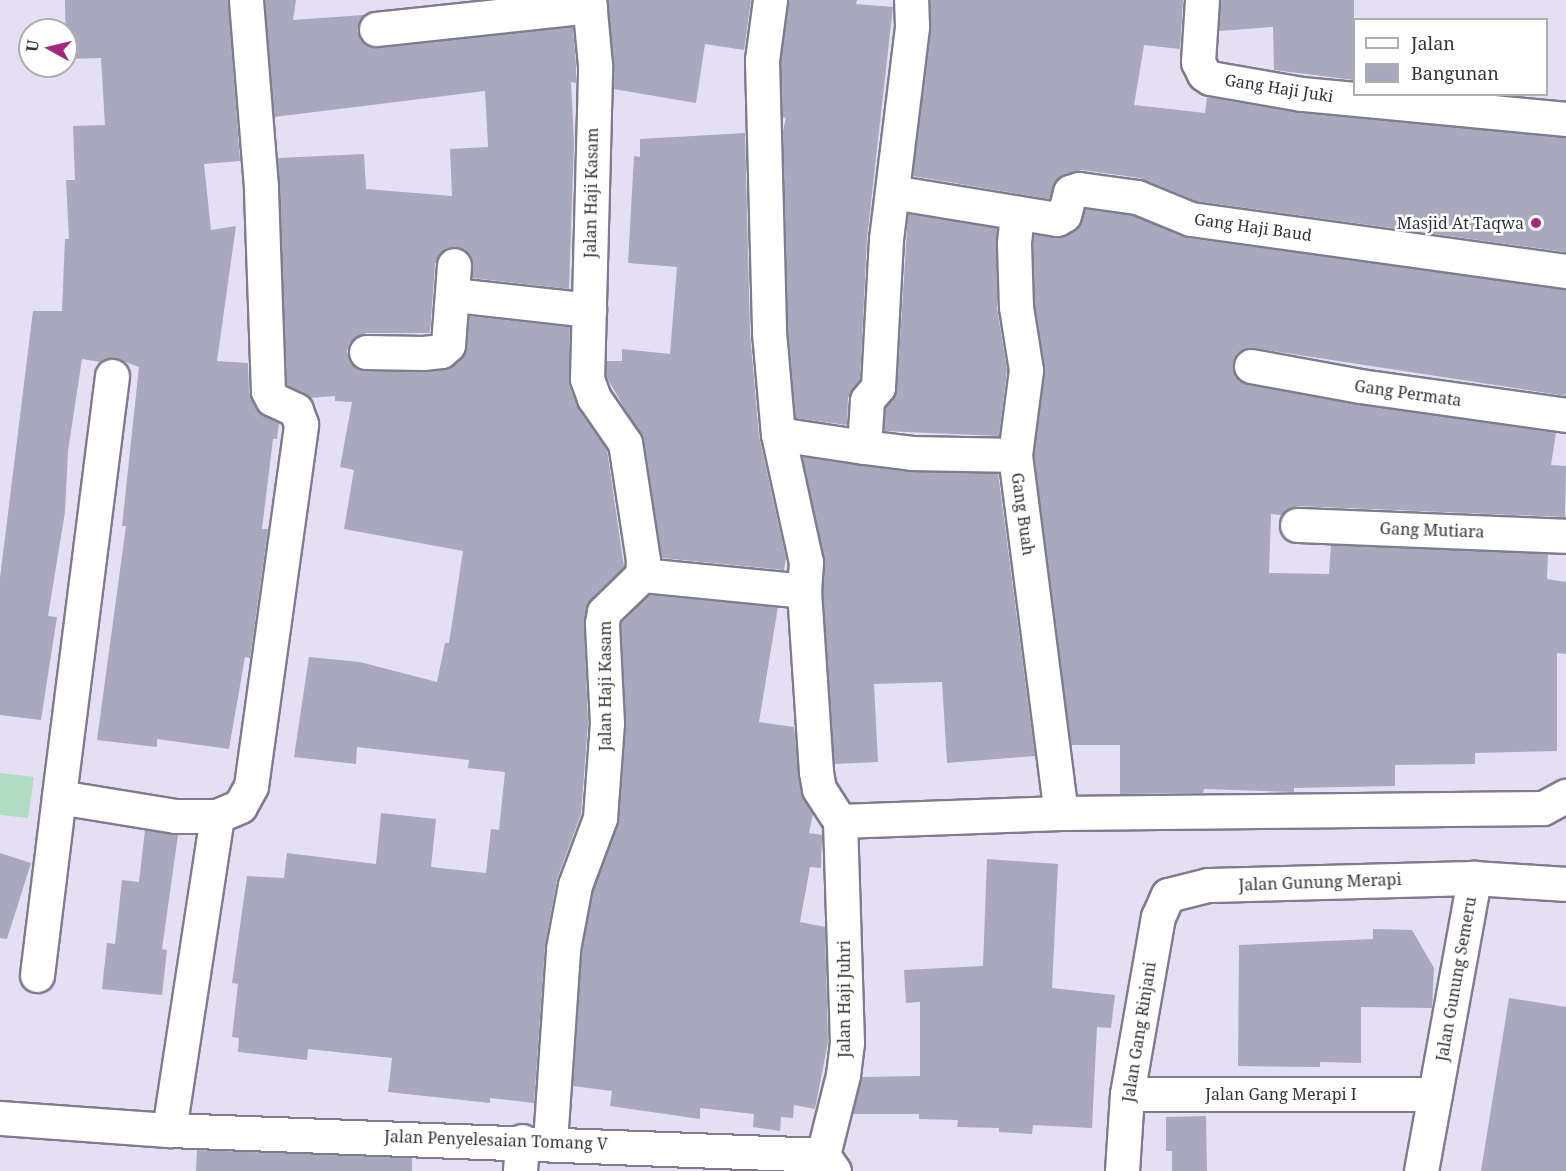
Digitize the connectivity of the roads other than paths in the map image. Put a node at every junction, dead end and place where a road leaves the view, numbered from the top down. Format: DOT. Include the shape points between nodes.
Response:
graph roads {
  1 [pos="246,0"];
  2 [pos="770,0"];
  3 [pos="911,0"];
  4 [pos="1202,0"];
  5 [pos="590,3"];
  6 [pos="376,29"];
  7 [pos="1566,119"];
  8 [pos="892,192"];
  9 [pos="1017,214"];
  10 [pos="1566,271"];
  11 [pos="589,310"];
  12 [pos="366,352"];
  13 [pos="1251,366"];
  14 [pos="112,376"];
  15 [pos="1566,415"];
  16 [pos="778,434"];
  17 [pos="864,447"];
  18 [pos="1015,455"];
  19 [pos="1297,525"];
  20 [pos="1566,536"];
  21 [pos="642,575"];
  22 [pos="804,591"];
  23 [pos="59,796"];
  24 [pos="1566,796"];
  25 [pos="1061,813"];
  26 [pos="217,816"];
  27 [pos="840,821"];
  28 [pos="1474,878"];
  29 [pos="1566,885"];
  30 [pos="1168,895"];
  31 [pos="37,975"];
  32 [pos="1127,1094"];
  33 [pos="1435,1094"];
  34 [pos="0,1118"];
  35 [pos="169,1130"];
  36 [pos="531,1151"];
  37 [pos="828,1163"];
  38 [pos="1122,1171"];
  39 [pos="1421,1171"];
  1 -- 26 [label="street" via="261,187 268,392 272,399 296,410 301,424 251,786 240,806"];
  2 -- 16 [label="street" via="762,60 769,332"];
  3 -- 8 [label="street" via="912,26"];
  4 -- 7 [label="street, Gang Haji Juki" via="1199,66 1210,78 1302,94"];
  5 -- 6 [label="street"];
  5 -- 11 [label="street, Jalan Haji Kasam" via="595,65"];
  8 -- 9 [label="street, Gang Haji Baud"];
  8 -- 17 [label="street" via="878,387 867,400"];
  9 -- 10 [label="street, Gang Haji Baud" via="1061,218 1070,192 1079,189 1137,197 1191,219"];
  9 -- 18 [label="street, Gang Buah" via="1016,307 1026,370"];
  11 -- 12 [label="street" via="454,280 452,328 448,345 441,351"];
  11 -- 21 [label="street, Jalan Haji Kasam" via="587,379 594,398 625,443"];
  13 -- 15 [label="street, Gang Permata" via="1360,386"];
  14 -- 23 [label="street"];
  16 -- 17 [label="street"];
  16 -- 22 [label="street" via="804,546"];
  17 -- 18 [label="street" via="912,453"];
  18 -- 25 [label="street, Gang Buah"];
  19 -- 20 [label="street, Gang Mutiara"];
  21 -- 22 [label="street"];
  21 -- 36 [label="street, Jalan Haji Kasam" via="604,612 607,723 600,818 575,885"];
  22 -- 27 [label="street" via="816,772 819,789"];
  23 -- 26 [label="street" via="176,816"];
  23 -- 31 [label="street"];
  24 -- 25 [label="street" via="1543,808"];
  25 -- 27 [label="street"];
  26 -- 35 [label="street"];
  27 -- 37 [label="street, Jalan Haji Juhri" via="847,1043"];
  28 -- 29 [label="street, Jalan Gunung Semeru"];
  28 -- 30 [label="street, Jalan Gunung Merapi" via="1208,885"];
  28 -- 33 [label="street, Jalan Gunung Semeru"];
  30 -- 32 [label="street, Jalan Gang Rinjani" via="1158,917"];
  32 -- 33 [label="street, Jalan Gang Merapi I"];
  32 -- 38 [label="street, Jalan Gang Rinjani"];
  33 -- 39 [label="street, Jalan Gunung Semeru"];
  34 -- 35 [label="street, Jalan Penyelesaian Tomang V"];
  35 -- 36 [label="street, Jalan Penyelesaian Tomang V"];
  36 -- 37 [label="street, Jalan Penyelesaian Tomang V"];
}
